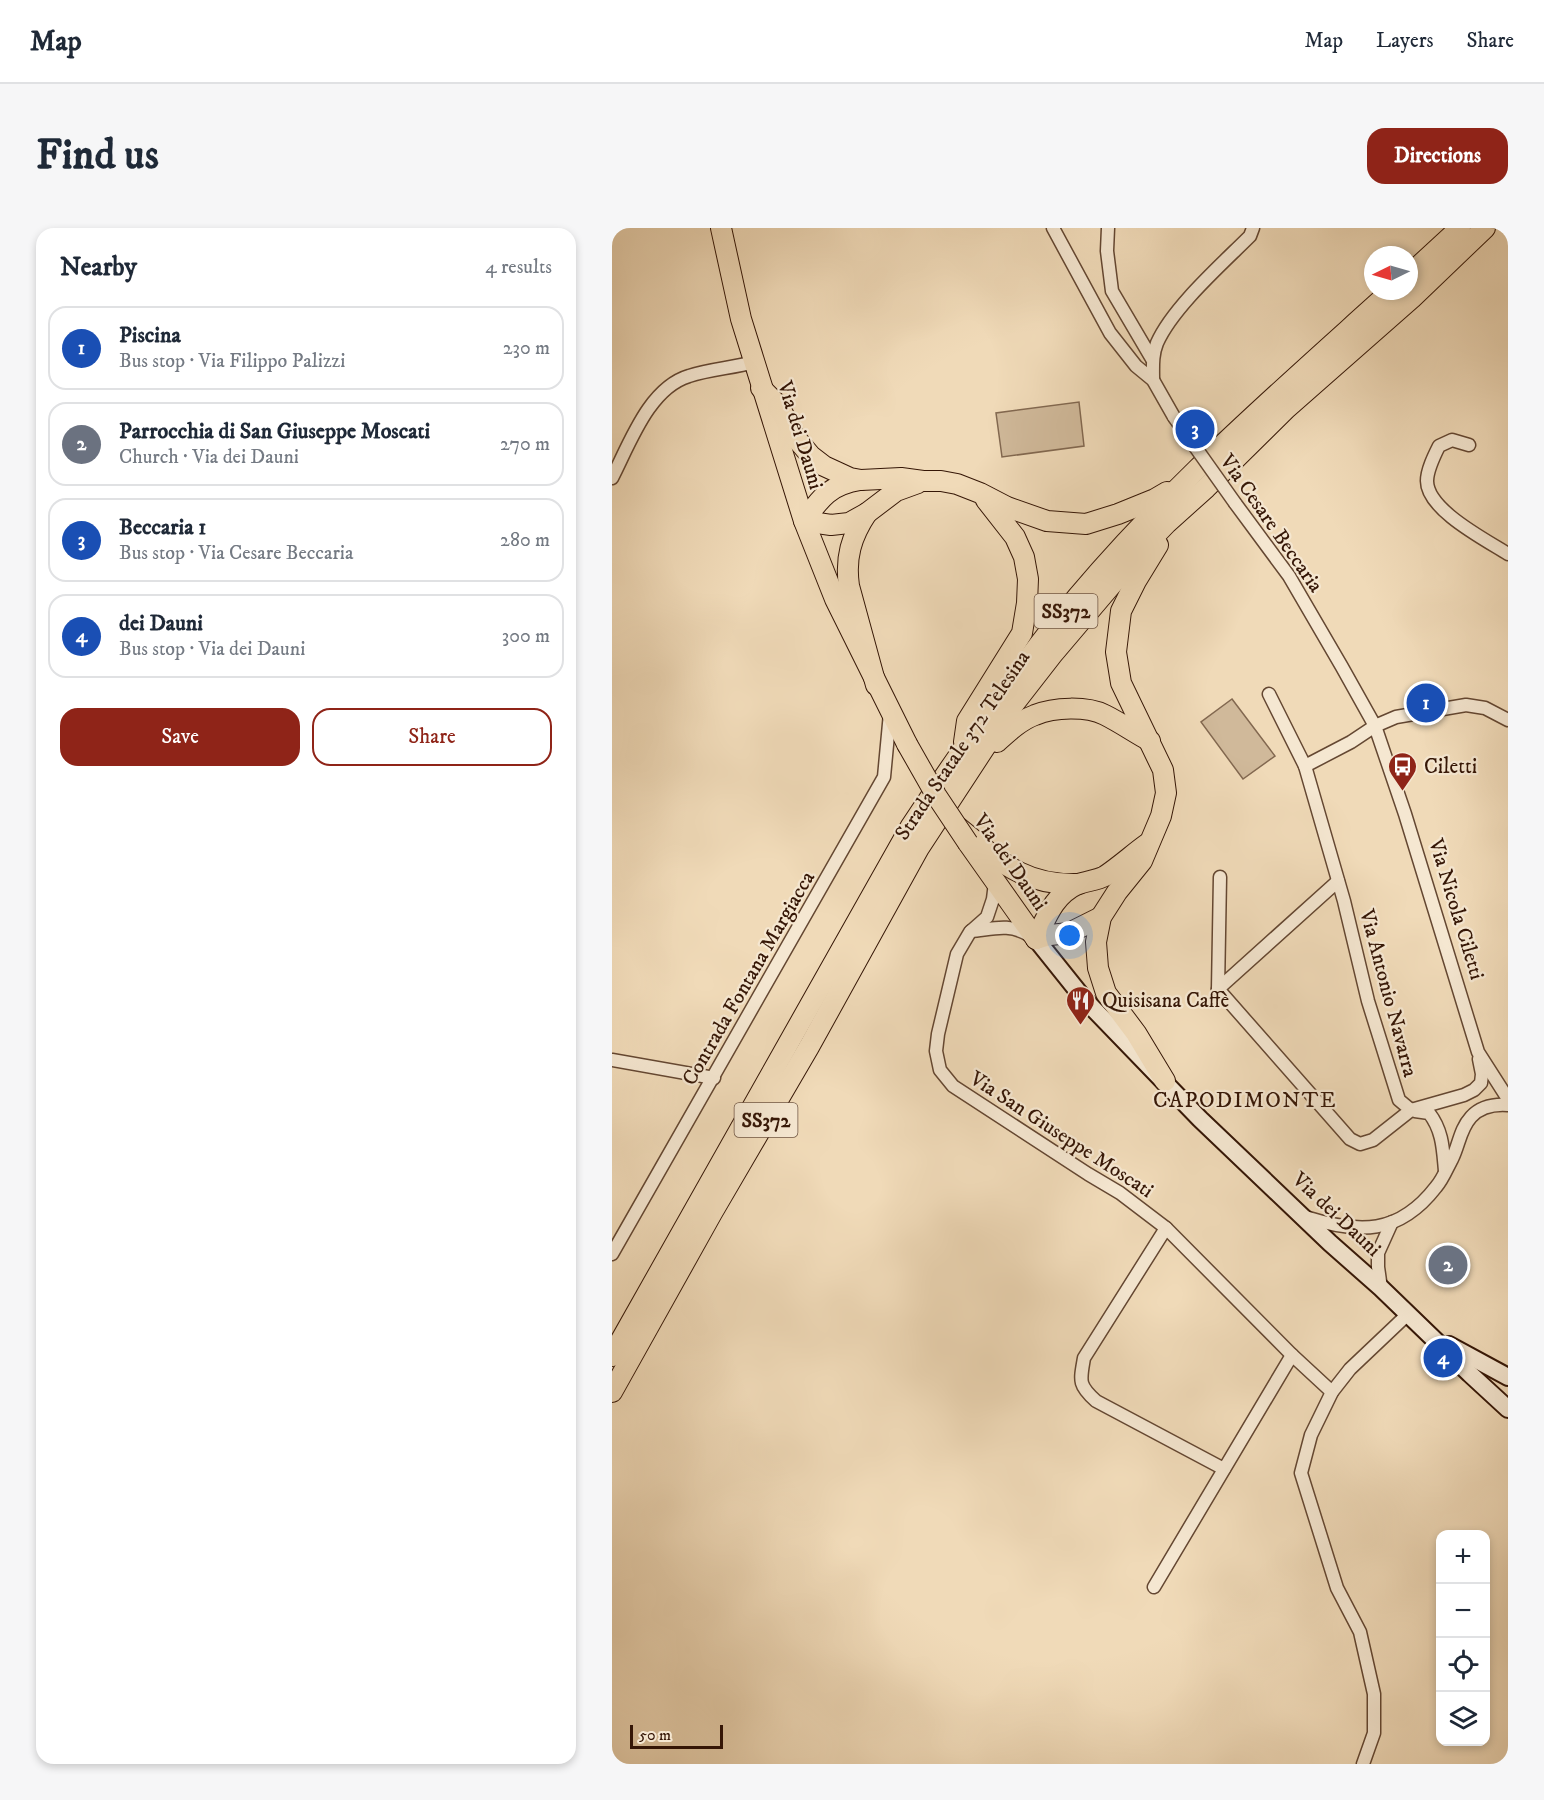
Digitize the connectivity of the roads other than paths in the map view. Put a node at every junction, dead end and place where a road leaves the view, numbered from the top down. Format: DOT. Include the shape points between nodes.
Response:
graph roads {
  1 [pos="721,228"];
  2 [pos="1053,228"];
  3 [pos="1108,228"];
  4 [pos="1253,228"];
  5 [pos="1460,228"];
  6 [pos="1485,228"];
  7 [pos="1418,267"];
  8 [pos="1381,300"];
  9 [pos="1152,359"];
  10 [pos="754,362"];
  11 [pos="1153,380"];
  12 [pos="761,388"];
  13 [pos="1469,445"];
  14 [pos="612,478"];
  15 [pos="861,480"];
  16 [pos="923,481"];
  17 [pos="1182,483"];
  18 [pos="980,493"];
  19 [pos="867,513"];
  20 [pos="804,521"];
  21 [pos="1167,523"];
  22 [pos="1508,554"];
  23 [pos="876,685"];
  24 [pos="1269,694"];
  25 [pos="890,712"];
  26 [pos="1508,720"];
  27 [pos="1375,726"];
  28 [pos="1150,741"];
  29 [pos="963,749"];
  30 [pos="983,753"];
  31 [pos="1305,766"];
  32 [pos="956,826"];
  33 [pos="1149,842"];
  34 [pos="1220,877"];
  35 [pos="1338,881"];
  36 [pos="995,883"];
  37 [pos="1079,884"];
  38 [pos="1101,917"];
  39 [pos="970,932"];
  40 [pos="1036,939"];
  41 [pos="1218,989"];
  42 [pos="1478,1052"];
  43 [pos="612,1060"];
  44 [pos="714,1078"];
  45 [pos="1165,1081"];
  46 [pos="1508,1100"];
  47 [pos="1508,1105"];
  48 [pos="1411,1110"];
  49 [pos="1445,1171"];
  50 [pos="1304,1217"];
  51 [pos="1392,1222"];
  52 [pos="1166,1228"];
  53 [pos="612,1254"];
  54 [pos="1382,1288"];
  55 [pos="1408,1314"];
  56 [pos="1435,1338"];
  57 [pos="1292,1355"];
  58 [pos="612,1356"];
  59 [pos="1508,1377"];
  60 [pos="612,1392"];
  61 [pos="1332,1392"];
  62 [pos="1508,1408"];
  63 [pos="1224,1469"];
  64 [pos="1154,1587"];
  65 [pos="1363,1764"];
  1 -- 10 [label="main road, Via dei Dauni"];
  2 -- 11 [label="street, Via Cesare Beccaria" via="1110,333 1136,366"];
  3 -- 9 [label="street" via="1112,291"];
  4 -- 9 [label="street" via="1250,236 1186,301 1160,337"];
  5 -- 7 [label="main road"];
  6 -- 21 [label="main road, Strada Statale 372 Telesina / SS372"];
  8 -- 17 [label="main road, Strada Statale 372 Telesina / SS372"];
  9 -- 11 [label="street"];
  10 -- 12 [label="main road, Via dei Dauni"];
  10 -- 14 [label="street" via="688,376 671,384 646,413"];
  11 -- 27 [label="street, Via Cesare Beccaria, bridge" via="1174,417 1289,576"];
  12 -- 15 [label="main road" via="779,406 795,437 811,456 832,470"];
  12 -- 20 [label="main road, Via dei Dauni"];
  13 -- 22 [label="street" via="1452,440 1438,446 1427,482 1431,496 1444,511"];
  15 -- 16 [label="main road"];
  15 -- 20 [label="main road" via="829,491"];
  16 -- 18 [label="main road" via="957,484"];
  16 -- 19 [label="main road" via="896,491"];
  17 -- 18 [label="main road" via="1155,500 1086,524 1047,521"];
  17 -- 29 [label="main road, Strada Statale 372 Telesina / SS372" via="1056,622"];
  18 -- 29 [label="main road" via="1015,537 1024,557 1028,603 1022,633 967,721"];
  19 -- 20 [label="main road" via="840,525"];
  19 -- 23 [label="main road" via="854,534 847,572"];
  20 -- 23 [label="main road, Via dei Dauni"];
  21 -- 28 [label="main road" via="1121,611 1116,652 1121,683"];
  21 -- 30 [label="main road, Strada Statale 372 Telesina / SS372" via="1052,655 1010,709"];
  23 -- 25 [label="main road, Via dei Dauni"];
  24 -- 31 [label="street, Via Antonio Navarra"];
  25 -- 32 [label="main road, Via dei Dauni, bridge"];
  25 -- 44 [label="street, Contrada Fontana Margiacca" via="885,777"];
  26 -- 27 [label="street" via="1485,708 1466,705 1396,717"];
  27 -- 31 [label="street"];
  27 -- 42 [label="street, Via Nicola Ciletti"];
  28 -- 30 [label="main road" via="1103,714 1060,710 1036,715"];
  28 -- 33 [label="main road" via="1163,770 1166,793"];
  29 -- 58 [label="main road, Strada Statale 372 Telesina / SS372" via="911,826"];
  30 -- 60 [label="main road, Strada Statale 372 Telesina / SS372" via="919,848"];
  31 -- 35 [label="street, Via Antonio Navarra"];
  32 -- 36 [label="main road, Via dei Dauni, bridge"];
  32 -- 37 [label="main road" via="1022,875 1051,884"];
  33 -- 37 [label="main road" via="1104,877"];
  33 -- 38 [label="main road" via="1142,861"];
  34 -- 41 [label="street"];
  35 -- 41 [label="street"];
  35 -- 48 [label="street, Via Antonio Navarra" via="1368,1001 1399,1100"];
  36 -- 39 [label="street, Via San Giuseppe Moscati" via="987,916"];
  36 -- 40 [label="main road, Via dei Dauni"];
  37 -- 40 [label="main road" via="1055,900"];
  38 -- 40 [label="main road" via="1069,933"];
  38 -- 45 [label="main road" via="1096,942 1098,968 1106,993"];
  39 -- 40 [label="street" via="1018,928"];
  39 -- 52 [label="street, Via San Giuseppe Moscati" via="957,954 940,1023 936,1052 940,1070 953,1086 1120,1193"];
  40 -- 45 [label="main road, Via dei Dauni" via="1084,999"];
  41 -- 48 [label="street" via="1350,1139 1360,1144 1373,1140"];
  42 -- 46 [label="street, Via Nicola Ciletti"];
  42 -- 48 [label="street" via="1482,1074 1474,1090"];
  43 -- 44 [label="street"];
  44 -- 53 [label="street, Contrada Fontana Margiacca"];
  45 -- 50 [label="main road, Via dei Dauni"];
  47 -- 49 [label="street" via="1488,1106 1472,1116"];
  48 -- 49 [label="street" via="1429,1113 1437,1123"];
  49 -- 51 [label="street" via="1415,1210"];
  50 -- 51 [label="street" via="1367,1229"];
  50 -- 54 [label="main road, Via dei Dauni"];
  51 -- 54 [label="street" via="1378,1253"];
  52 -- 57 [label="street, Via San Giuseppe Moscati"];
  52 -- 63 [label="street" via="1084,1358 1083,1390 1096,1401"];
  54 -- 55 [label="main road, Via dei Dauni"];
  55 -- 56 [label="main road, Via dei Dauni"];
  55 -- 61 [label="street" via="1350,1369"];
  56 -- 59 [label="main road"];
  56 -- 62 [label="main road, Via dei Dauni"];
  57 -- 61 [label="street, Via San Giuseppe Moscati"];
  57 -- 63 [label="street"];
  61 -- 65 [label="street" via="1311,1436 1301,1473 1338,1588 1360,1632 1374,1694 1374,1732"];
  63 -- 64 [label="street"];
}
